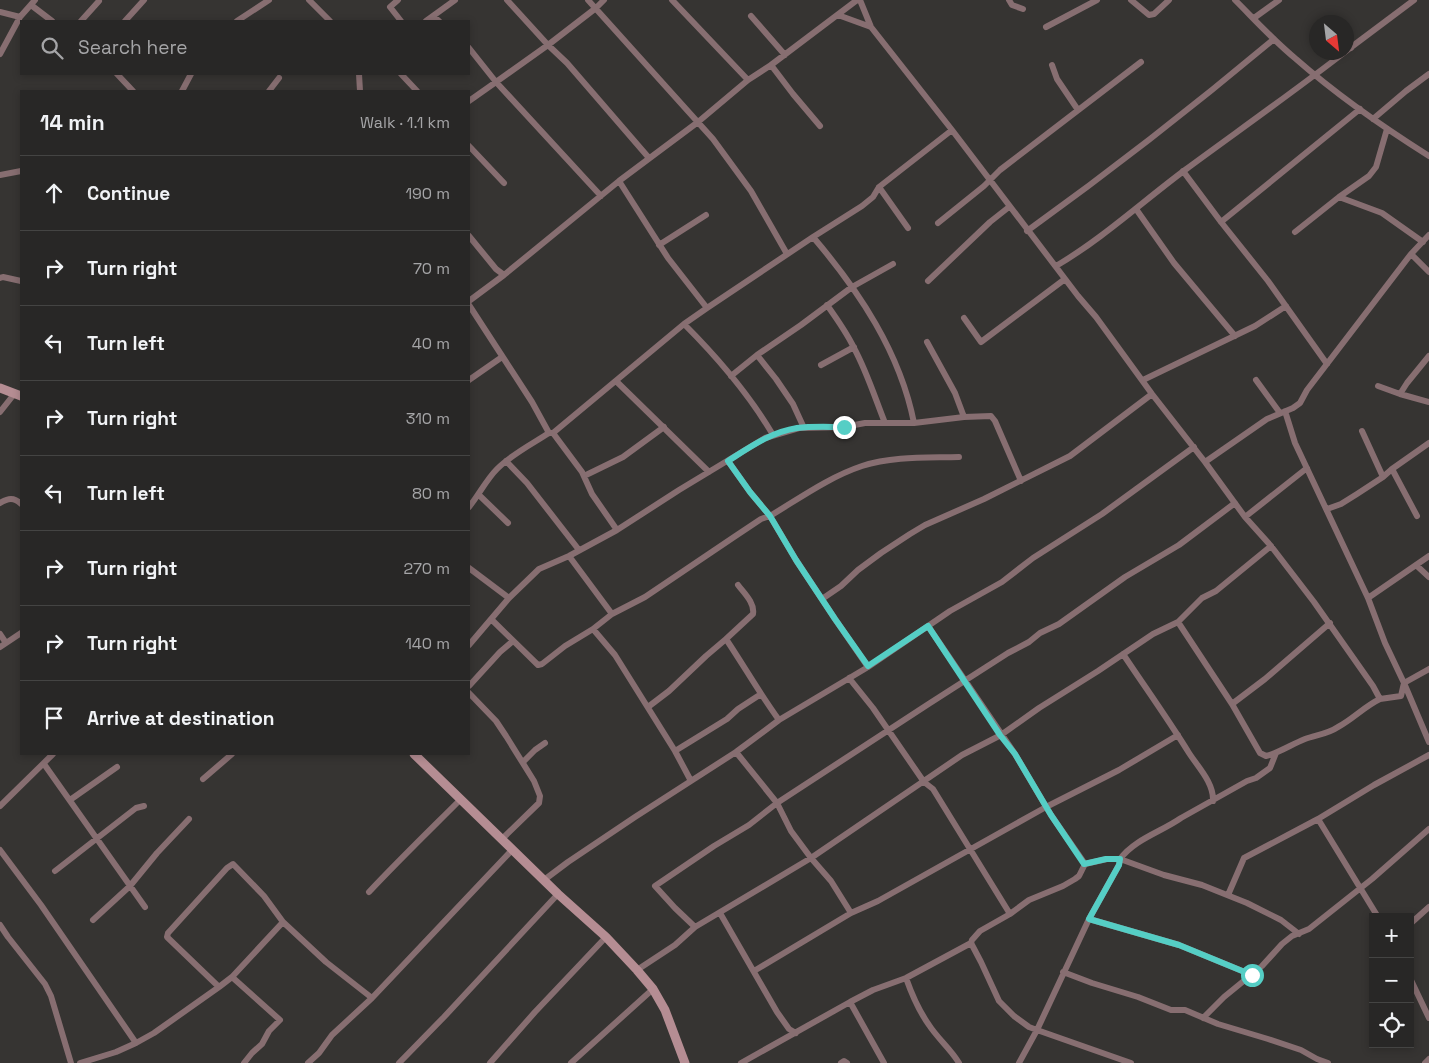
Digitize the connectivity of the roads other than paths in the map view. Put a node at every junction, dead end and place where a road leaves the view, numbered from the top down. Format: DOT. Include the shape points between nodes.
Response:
graph roads {
  1 [pos="144,0"];
  2 [pos="269,0"];
  3 [pos="309,0"];
  4 [pos="398,0"];
  5 [pos="455,0"];
  6 [pos="507,0"];
  7 [pos="588,0"];
  8 [pos="604,0"];
  9 [pos="672,0"];
  10 [pos="858,0"];
  11 [pos="1009,0"];
  12 [pos="1097,0"];
  13 [pos="1131,0"];
  14 [pos="1170,0"];
  15 [pos="1235,0"];
  16 [pos="1279,0"];
  17 [pos="1414,0"];
  18 [pos="99,1"];
  19 [pos="33,2"];
  20 [pos="596,8"];
  21 [pos="1023,9"];
  22 [pos="0,12"];
  23 [pos="838,15"];
  24 [pos="433,16"];
  25 [pos="751,16"];
  26 [pos="20,18"];
  27 [pos="1254,18"];
  28 [pos="51,20"];
  29 [pos="82,20"];
  30 [pos="126,20"];
  31 [pos="239,20"];
  32 [pos="329,20"];
  33 [pos="400,20"];
  34 [pos="427,20"];
  35 [pos="438,20"];
  36 [pos="871,27"];
  37 [pos="1046,27"];
  38 [pos="1274,39"];
  39 [pos="548,45"];
  40 [pos="1354,45"];
  41 [pos="470,49"];
  42 [pos="0,54"];
  43 [pos="785,55"];
  44 [pos="1335,60"];
  45 [pos="1141,62"];
  46 [pos="1052,64"];
  47 [pos="771,66"];
  48 [pos="1429,74"];
  49 [pos="119,75"];
  50 [pos="190,75"];
  51 [pos="359,75"];
  52 [pos="402,75"];
  53 [pos="1315,75"];
  54 [pos="279,78"];
  55 [pos="748,80"];
  56 [pos="496,82"];
  57 [pos="132,90"];
  58 [pos="183,90"];
  59 [pos="270,90"];
  60 [pos="360,90"];
  61 [pos="416,90"];
  62 [pos="470,100"];
  63 [pos="1360,109"];
  64 [pos="1078,110"];
  65 [pos="1373,119"];
  66 [pos="698,122"];
  67 [pos="820,126"];
  68 [pos="1387,129"];
  69 [pos="952,130"];
  70 [pos="470,147"];
  71 [pos="1429,156"];
  72 [pos="649,158"];
  73 [pos="20,171"];
  74 [pos="1183,172"];
  75 [pos="0,176"];
  76 [pos="989,180"];
  77 [pos="619,181"];
  78 [pos="504,183"];
  79 [pos="879,186"];
  80 [pos="601,196"];
  81 [pos="1339,197"];
  82 [pos="1009,207"];
  83 [pos="1136,210"];
  84 [pos="706,214"];
  85 [pos="1222,222"];
  86 [pos="938,224"];
  87 [pos="908,228"];
  88 [pos="1027,230"];
  89 [pos="1295,232"];
  90 [pos="1429,234"];
  91 [pos="470,237"];
  92 [pos="812,237"];
  93 [pos="1423,242"];
  94 [pos="659,245"];
  95 [pos="787,254"];
  96 [pos="1411,254"];
  97 [pos="893,264"];
  98 [pos="1056,266"];
  99 [pos="1429,272"];
  100 [pos="504,274"];
  101 [pos="0,278"];
  102 [pos="1065,280"];
  103 [pos="20,281"];
  104 [pos="928,281"];
  105 [pos="852,287"];
  106 [pos="470,300"];
  107 [pos="827,305"];
  108 [pos="1286,306"];
  109 [pos="470,307"];
  110 [pos="707,308"];
  111 [pos="964,318"];
  112 [pos="684,324"];
  113 [pos="1235,336"];
  114 [pos="927,342"];
  115 [pos="854,347"];
  116 [pos="757,355"];
  117 [pos="1429,356"];
  118 [pos="502,357"];
  119 [pos="1327,364"];
  120 [pos="821,365"];
  121 [pos="731,376"];
  122 [pos="470,379"];
  123 [pos="1143,380"];
  124 [pos="1256,380"];
  125 [pos="616,381"];
  126 [pos="1378,386"];
  127 [pos="0,388"];
  128 [pos="18,394"];
  129 [pos="1152,394"];
  130 [pos="1400,394"];
  131 [pos="1429,402"];
  132 [pos="0,412"];
  133 [pos="1283,412"];
  134 [pos="964,417"];
  135 [pos="885,423"];
  136 [pos="914,423"];
  137 [pos="664,427"];
  138 [pos="804,428"];
  139 [pos="1362,431"];
  140 [pos="551,433"];
  141 [pos="773,435"];
  142 [pos="1429,443"];
  143 [pos="1194,447"];
  144 [pos="959,457"];
  145 [pos="506,461"];
  146 [pos="728,461"];
  147 [pos="1205,462"];
  148 [pos="1307,468"];
  149 [pos="1392,469"];
  150 [pos="709,472"];
  151 [pos="584,476"];
  152 [pos="1383,478"];
  153 [pos="1021,481"];
  154 [pos="479,495"];
  155 [pos="0,503"];
  156 [pos="20,503"];
  157 [pos="1235,503"];
  158 [pos="470,506"];
  159 [pos="1327,508"];
  160 [pos="770,516"];
  161 [pos="1417,516"];
  162 [pos="1244,517"];
  163 [pos="508,523"];
  164 [pos="617,530"];
  165 [pos="1271,546"];
  166 [pos="579,550"];
  167 [pos="569,556"];
  168 [pos="1429,556"];
  169 [pos="1416,565"];
  170 [pos="470,569"];
  171 [pos="1429,577"];
  172 [pos="738,585"];
  173 [pos="509,598"];
  174 [pos="1368,598"];
  175 [pos="822,600"];
  176 [pos="612,614"];
  177 [pos="491,620"];
  178 [pos="1178,622"];
  179 [pos="1330,623"];
  180 [pos="928,626"];
  181 [pos="593,629"];
  182 [pos="0,634"];
  183 [pos="20,634"];
  184 [pos="726,639"];
  185 [pos="513,640"];
  186 [pos="470,644"];
  187 [pos="3,645"];
  188 [pos="1123,654"];
  189 [pos="868,666"];
  190 [pos="1429,669"];
  191 [pos="849,678"];
  192 [pos="965,681"];
  193 [pos="1404,683"];
  194 [pos="470,685"];
  195 [pos="470,694"];
  196 [pos="760,694"];
  197 [pos="1380,699"];
  198 [pos="1232,704"];
  199 [pos="648,707"];
  200 [pos="779,720"];
  201 [pos="889,731"];
  202 [pos="1000,735"];
  203 [pos="1178,735"];
  204 [pos="1429,742"];
  205 [pos="545,743"];
  206 [pos="675,751"];
  207 [pos="736,752"];
  208 [pos="1276,753"];
  209 [pos="52,755"];
  210 [pos="231,755"];
  211 [pos="415,755"];
  212 [pos="1429,755"];
  213 [pos="523,762"];
  214 [pos="44,764"];
  215 [pos="117,767"];
  216 [pos="203,779"];
  217 [pos="692,781"];
  218 [pos="924,782"];
  219 [pos="461,799"];
  220 [pos="70,800"];
  221 [pos="1213,800"];
  222 [pos="777,804"];
  223 [pos="0,806"];
  224 [pos="144,806"];
  225 [pos="1046,808"];
  226 [pos="189,819"];
  227 [pos="1318,819"];
  228 [pos="1429,829"];
  229 [pos="97,838"];
  230 [pos="502,839"];
  231 [pos="513,849"];
  232 [pos="0,850"];
  233 [pos="970,850"];
  234 [pos="811,858"];
  235 [pos="1120,859"];
  236 [pos="1084,864"];
  237 [pos="55,871"];
  238 [pos="544,880"];
  239 [pos="130,886"];
  240 [pos="1361,888"];
  241 [pos="369,892"];
  242 [pos="558,894"];
  243 [pos="1228,895"];
  244 [pos="145,907"];
  245 [pos="1429,907"];
  246 [pos="720,913"];
  247 [pos="851,913"];
  248 [pos="1376,913"];
  249 [pos="1010,914"];
  250 [pos="1089,919"];
  251 [pos="93,920"];
  252 [pos="1414,920"];
  253 [pos="283,922"];
  254 [pos="0,925"];
  255 [pos="695,927"];
  256 [pos="1299,934"];
  257 [pos="606,937"];
  258 [pos="971,943"];
  259 [pos="638,970"];
  260 [pos="754,971"];
  261 [pos="1063,972"];
  262 [pos="1252,975"];
  263 [pos="232,977"];
  264 [pos="906,978"];
  265 [pos="1414,986"];
  266 [pos="219,987"];
  267 [pos="654,989"];
  268 [pos="372,998"];
  269 [pos="850,1002"];
  270 [pos="1203,1018"];
  271 [pos="1429,1018"];
  272 [pos="788,1029"];
  273 [pos="1036,1030"];
  274 [pos="796,1033"];
  275 [pos="789,1037"];
  276 [pos="136,1043"];
  277 [pos="1429,1059"];
  278 [pos="71,1063"];
  279 [pos="80,1063"];
  280 [pos="244,1063"];
  281 [pos="308,1063"];
  282 [pos="399,1063"];
  283 [pos="490,1063"];
  284 [pos="571,1063"];
  285 [pos="685,1063"];
  286 [pos="741,1063"];
  287 [pos="841,1063"];
  288 [pos="847,1063"];
  289 [pos="884,1063"];
  290 [pos="960,1063"];
  291 [pos="1019,1063"];
  292 [pos="1131,1063"];
  293 [pos="1328,1063"];
  294 [pos="1425,1063"];
  1 -- 30 [label="street"];
  2 -- 31 [label="street"];
  3 -- 32 [label="street"];
  4 -- 33 [label="street" via="390,6"];
  5 -- 24 [label="street"];
  6 -- 39 [label="street"];
  7 -- 20 [label="street"];
  8 -- 20 [label="street"];
  9 -- 55 [label="street"];
  10 -- 23 [label="street"];
  10 -- 36 [label="street"];
  11 -- 21 [label="street" via="1012,5"];
  12 -- 37 [label="street"];
  13 -- 14 [label="street" via="1149,15"];
  15 -- 27 [label="street"];
  16 -- 27 [label="street"];
  17 -- 40 [label="street"];
  18 -- 29 [label="street"];
  19 -- 26 [label="street"];
  19 -- 28 [label="street"];
  20 -- 39 [label="street"];
  20 -- 66 [label="street"];
  22 -- 26 [label="street"];
  23 -- 36 [label="street"];
  23 -- 43 [label="street"];
  24 -- 34 [label="street"];
  24 -- 35 [label="street"];
  25 -- 43 [label="street"];
  26 -- 42 [label="street"];
  27 -- 38 [label="street"];
  36 -- 69 [label="street"];
  38 -- 53 [label="street"];
  38 -- 88 [label="street" via="1175,120"];
  39 -- 56 [label="street"];
  39 -- 72 [label="street"];
  41 -- 56 [label="street"];
  43 -- 47 [label="street"];
  44 -- 53 [label="street"];
  45 -- 64 [label="street"];
  46 -- 64 [label="street" via="1057,79"];
  47 -- 55 [label="street"];
  47 -- 67 [label="street"];
  48 -- 65 [label="street"];
  49 -- 57 [label="street"];
  50 -- 58 [label="street"];
  51 -- 60 [label="street"];
  52 -- 61 [label="street"];
  53 -- 63 [label="street"];
  53 -- 74 [label="street"];
  54 -- 59 [label="street"];
  55 -- 66 [label="street"];
  56 -- 62 [label="street"];
  56 -- 80 [label="street"];
  63 -- 65 [label="street"];
  63 -- 85 [label="street"];
  64 -- 76 [label="street"];
  65 -- 68 [label="street"];
  66 -- 72 [label="street"];
  66 -- 95 [label="street" via="751,192"];
  68 -- 71 [label="street"];
  68 -- 81 [label="street" via="1376,167 1369,176"];
  69 -- 76 [label="street"];
  69 -- 79 [label="street"];
  70 -- 78 [label="street"];
  72 -- 77 [label="street"];
  73 -- 75 [label="street"];
  74 -- 83 [label="street"];
  74 -- 85 [label="street"];
  76 -- 82 [label="street"];
  76 -- 86 [label="street"];
  77 -- 80 [label="street"];
  77 -- 94 [label="street"];
  79 -- 87 [label="street"];
  79 -- 92 [label="street" via="873,197 862,206"];
  80 -- 100 [label="street"];
  81 -- 89 [label="street"];
  81 -- 93 [label="street" via="1382,213"];
  82 -- 88 [label="street"];
  82 -- 104 [label="street"];
  83 -- 98 [label="street"];
  83 -- 113 [label="street"];
  84 -- 94 [label="street"];
  85 -- 108 [label="street"];
  88 -- 98 [label="street"];
  90 -- 93 [label="street"];
  91 -- 100 [label="street"];
  92 -- 95 [label="street"];
  92 -- 105 [label="street"];
  93 -- 96 [label="street"];
  94 -- 110 [label="street"];
  95 -- 110 [label="street"];
  96 -- 99 [label="street"];
  96 -- 119 [label="street"];
  97 -- 105 [label="street"];
  98 -- 102 [label="street"];
  100 -- 106 [label="street"];
  101 -- 103 [label="street"];
  102 -- 111 [label="street" via="981,342"];
  102 -- 123 [label="street"];
  105 -- 107 [label="street"];
  105 -- 136 [label="street" via="892,354 910,402"];
  107 -- 115 [label="street"];
  107 -- 116 [label="street"];
  108 -- 113 [label="street"];
  108 -- 119 [label="street"];
  109 -- 118 [label="street"];
  110 -- 112 [label="street"];
  112 -- 121 [label="street"];
  112 -- 125 [label="street"];
  113 -- 123 [label="street"];
  114 -- 134 [label="street" via="955,393"];
  115 -- 120 [label="street"];
  115 -- 135 [label="street"];
  116 -- 121 [label="street"];
  116 -- 138 [label="street" via="793,404"];
  117 -- 130 [label="street"];
  118 -- 122 [label="street"];
  118 -- 140 [label="street"];
  119 -- 133 [label="street" via="1300,403"];
  121 -- 141 [label="street"];
  123 -- 129 [label="street"];
  124 -- 133 [label="street"];
  125 -- 137 [label="street"];
  125 -- 140 [label="street"];
  126 -- 130 [label="street"];
  127 -- 128 [label="street"];
  128 -- 132 [label="street"];
  129 -- 143 [label="street"];
  129 -- 153 [label="street" via="1070,456"];
  130 -- 131 [label="street"];
  133 -- 147 [label="street" via="1267,419"];
  133 -- 148 [label="street"];
  134 -- 136 [label="street"];
  134 -- 153 [label="street" via="993,418"];
  135 -- 136 [label="street"];
  135 -- 138 [label="street"];
  137 -- 150 [label="street"];
  137 -- 151 [label="street" via="623,457"];
  138 -- 141 [label="street"];
  139 -- 152 [label="street"];
  140 -- 145 [label="street"];
  140 -- 151 [label="street"];
  141 -- 146 [label="street"];
  142 -- 149 [label="street"];
  143 -- 147 [label="street"];
  143 -- 180 [label="street" via="1002,582"];
  144 -- 160 [label="street" via="898,460 862,466 817,487"];
  145 -- 154 [label="street" via="486,482"];
  145 -- 166 [label="street"];
  146 -- 150 [label="street"];
  146 -- 160 [label="street"];
  147 -- 157 [label="street"];
  148 -- 159 [label="street"];
  148 -- 162 [label="street"];
  149 -- 152 [label="street"];
  149 -- 161 [label="street"];
  150 -- 164 [label="street"];
  151 -- 164 [label="street" via="592,494"];
  152 -- 159 [label="street" via="1341,504"];
  153 -- 175 [label="street" via="925,525 881,553"];
  154 -- 158 [label="street"];
  154 -- 163 [label="street"];
  155 -- 156 [label="street" via="13,499"];
  157 -- 162 [label="street"];
  157 -- 192 [label="street" via="1179,545"];
  159 -- 174 [label="street"];
  160 -- 175 [label="street"];
  160 -- 176 [label="street" via="734,536 645,597"];
  162 -- 165 [label="street"];
  164 -- 166 [label="street"];
  165 -- 178 [label="street" via="1216,591 1202,598"];
  165 -- 179 [label="street"];
  166 -- 167 [label="street"];
  167 -- 173 [label="street" via="539,569"];
  167 -- 176 [label="street"];
  168 -- 169 [label="street"];
  169 -- 171 [label="street"];
  169 -- 174 [label="street"];
  170 -- 173 [label="street"];
  172 -- 184 [label="street" via="754,609 753,614"];
  173 -- 177 [label="street"];
  174 -- 193 [label="street"];
  175 -- 189 [label="street"];
  176 -- 181 [label="street"];
  177 -- 185 [label="street"];
  177 -- 186 [label="street"];
  178 -- 188 [label="street"];
  178 -- 198 [label="street"];
  179 -- 197 [label="street"];
  179 -- 198 [label="street"];
  180 -- 189 [label="street"];
  180 -- 192 [label="street"];
  181 -- 185 [label="street" via="538,665"];
  181 -- 199 [label="street" via="615,655"];
  182 -- 187 [label="street"];
  183 -- 187 [label="street"];
  184 -- 196 [label="street"];
  184 -- 199 [label="street"];
  185 -- 194 [label="street"];
  188 -- 202 [label="street"];
  188 -- 203 [label="street"];
  189 -- 191 [label="street"];
  190 -- 193 [label="street"];
  191 -- 200 [label="street"];
  191 -- 201 [label="street"];
  192 -- 201 [label="street"];
  192 -- 202 [label="street"];
  193 -- 197 [label="street" via="1401,696"];
  193 -- 204 [label="street"];
  195 -- 213 [label="street" via="496,721"];
  196 -- 200 [label="street"];
  196 -- 206 [label="street"];
  197 -- 208 [label="street" via="1337,728"];
  198 -- 208 [label="street" via="1260,753 1266,756"];
  199 -- 206 [label="street"];
  200 -- 207 [label="street"];
  201 -- 218 [label="street"];
  201 -- 222 [label="street"];
  202 -- 218 [label="street" via="962,755"];
  202 -- 225 [label="street" via="1015,754"];
  203 -- 221 [label="street" via="1206,778"];
  203 -- 225 [label="street"];
  205 -- 213 [label="street"];
  206 -- 217 [label="street"];
  207 -- 217 [label="street"];
  207 -- 222 [label="street"];
  208 -- 221 [label="street" via="1270,768"];
  209 -- 214 [label="street"];
  210 -- 216 [label="street"];
  211 -- 219 [label="street"];
  212 -- 227 [label="street"];
  213 -- 230 [label="street" via="541,800"];
  214 -- 220 [label="street"];
  214 -- 223 [label="street"];
  215 -- 220 [label="street"];
  217 -- 238 [label="street"];
  218 -- 233 [label="street" via="933,788"];
  218 -- 234 [label="street"];
  219 -- 230 [label="street"];
  219 -- 241 [label="street"];
  220 -- 229 [label="street"];
  221 -- 235 [label="street" via="1126,850"];
  222 -- 234 [label="street" via="791,831"];
  222 -- 255 [label="street" via="655,886"];
  224 -- 229 [label="street" via="136,808"];
  225 -- 233 [label="street"];
  225 -- 236 [label="street"];
  226 -- 239 [label="street"];
  227 -- 240 [label="street"];
  227 -- 243 [label="street" via="1244,858"];
  228 -- 240 [label="street"];
  229 -- 237 [label="street"];
  229 -- 239 [label="street"];
  230 -- 231 [label="street"];
  231 -- 238 [label="street"];
  231 -- 268 [label="street"];
  232 -- 276 [label="street"];
  233 -- 247 [label="street"];
  233 -- 249 [label="street"];
  234 -- 246 [label="street"];
  234 -- 247 [label="street" via="831,881"];
  235 -- 236 [label="street"];
  235 -- 243 [label="street"];
  235 -- 250 [label="street"];
  236 -- 249 [label="street" via="1075,879 1029,900"];
  238 -- 242 [label="street"];
  239 -- 244 [label="street"];
  239 -- 251 [label="street"];
  240 -- 248 [label="street"];
  240 -- 256 [label="street"];
  242 -- 257 [label="street"];
  242 -- 282 [label="street"];
  243 -- 256 [label="street" via="1281,920"];
  245 -- 252 [label="street"];
  246 -- 255 [label="street"];
  246 -- 260 [label="street"];
  247 -- 260 [label="street"];
  249 -- 258 [label="street" via="980,931"];
  250 -- 261 [label="street"];
  250 -- 262 [label="street" via="1179,945"];
  253 -- 263 [label="street"];
  253 -- 266 [label="street" via="239,868 234,864 227,868 168,933 168,937"];
  253 -- 268 [label="street"];
  254 -- 278 [label="street" via="45,984"];
  255 -- 259 [label="street"];
  256 -- 262 [label="street" via="1282,944"];
  257 -- 259 [label="street"];
  257 -- 283 [label="street"];
  258 -- 264 [label="street"];
  258 -- 273 [label="street" via="999,1001 1014,1016"];
  259 -- 267 [label="street"];
  260 -- 272 [label="street"];
  261 -- 270 [label="street"];
  261 -- 273 [label="street"];
  262 -- 270 [label="street"];
  263 -- 266 [label="street"];
  263 -- 280 [label="street" via="280,1020"];
  264 -- 269 [label="street"];
  264 -- 290 [label="street" via="929,1026"];
  265 -- 271 [label="street"];
  266 -- 276 [label="street"];
  267 -- 284 [label="street"];
  267 -- 285 [label="street"];
  268 -- 281 [label="street" via="332,1035"];
  269 -- 274 [label="street"];
  269 -- 289 [label="street"];
  270 -- 293 [label="street" via="1268,1038"];
  272 -- 274 [label="street"];
  272 -- 275 [label="street"];
  273 -- 291 [label="street"];
  273 -- 292 [label="street"];
  274 -- 275 [label="street"];
  275 -- 286 [label="street"];
  276 -- 279 [label="street"];
  277 -- 294 [label="street"];
  287 -- 288 [label="street"];
}
